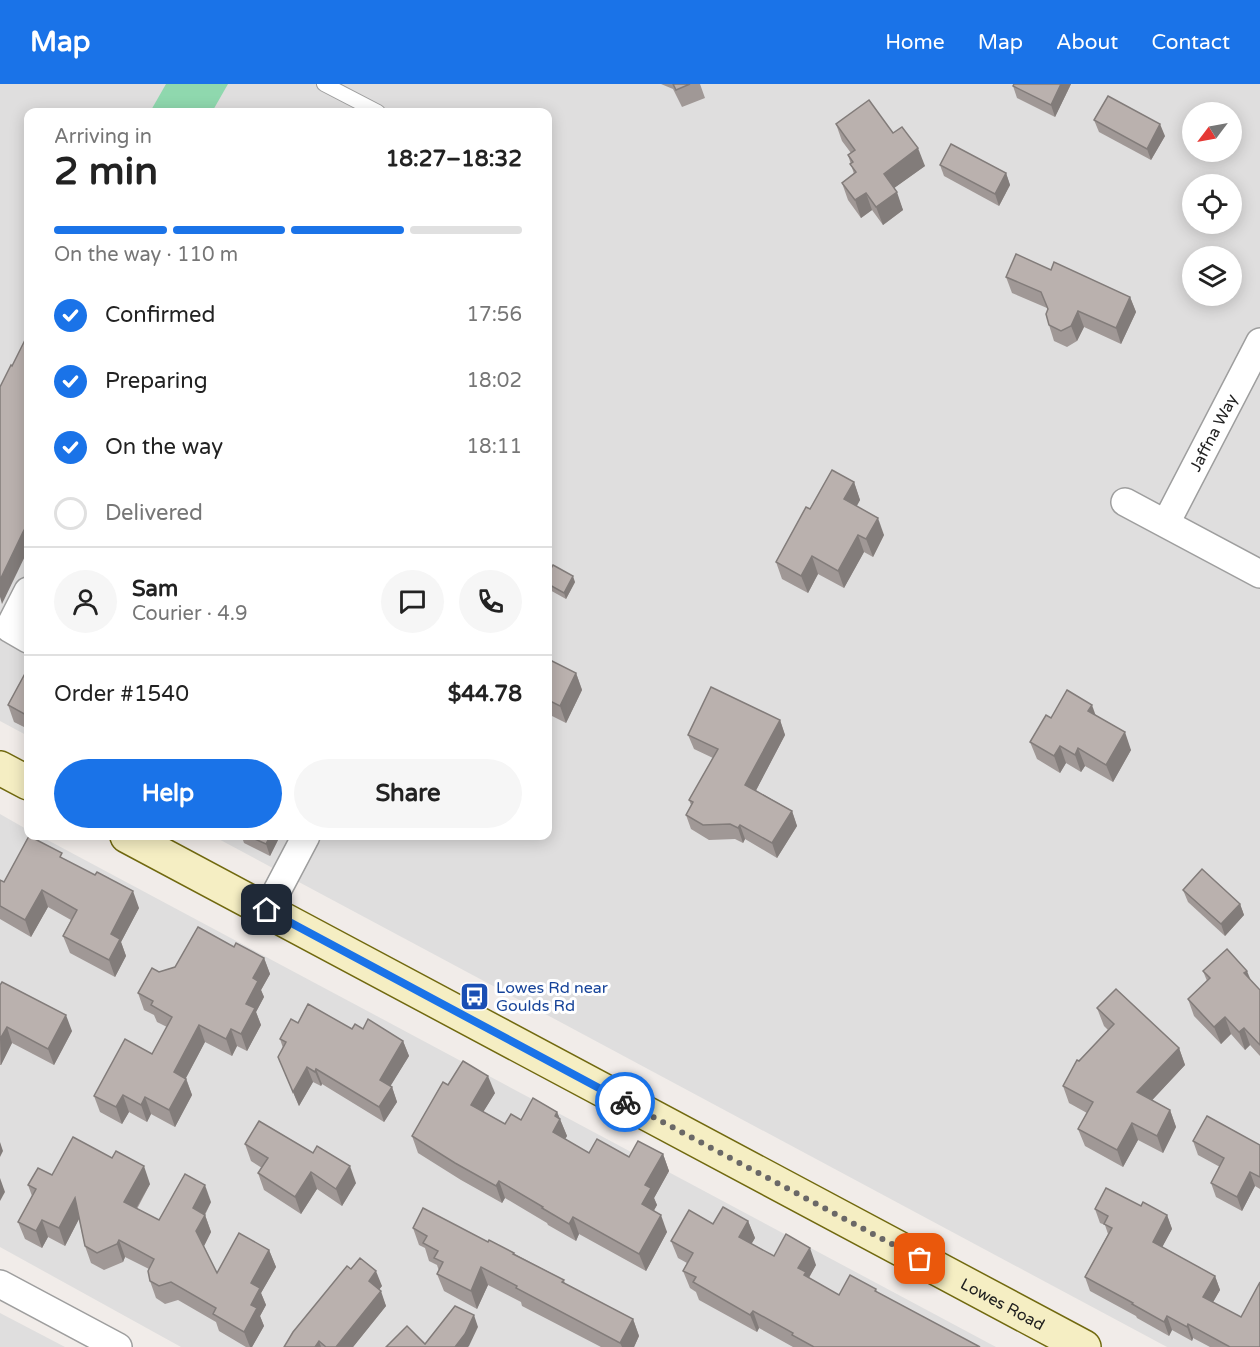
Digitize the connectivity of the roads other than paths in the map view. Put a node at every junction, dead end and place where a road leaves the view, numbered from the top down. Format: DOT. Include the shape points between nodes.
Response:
graph roads {
  1 [pos="324,84"];
  2 [pos="370,108"];
  3 [pos="1260,342"];
  4 [pos="1125,502"];
  5 [pos="1166,524"];
  6 [pos="1260,574"];
  7 [pos="24,599"];
  8 [pos="24,637"];
  9 [pos="0,768"];
  10 [pos="24,781"];
  11 [pos="135,840"];
  12 [pos="304,840"];
  13 [pos="267,910"];
  14 [pos="0,1284"];
  15 [pos="118,1347"];
  16 [pos="1084,1347"];
  1 -- 2 [label="lane"];
  3 -- 5 [label="street, Jaffna Way"];
  4 -- 5 [label="street"];
  5 -- 6 [label="street"];
  7 -- 8 [label="street" via="9,628"];
  9 -- 10 [label="main road"];
  11 -- 13 [label="main road, Lowes Road"];
  12 -- 13 [label="street"];
  13 -- 16 [label="main road, Lowes Road"];
  14 -- 15 [label="street"];
}
